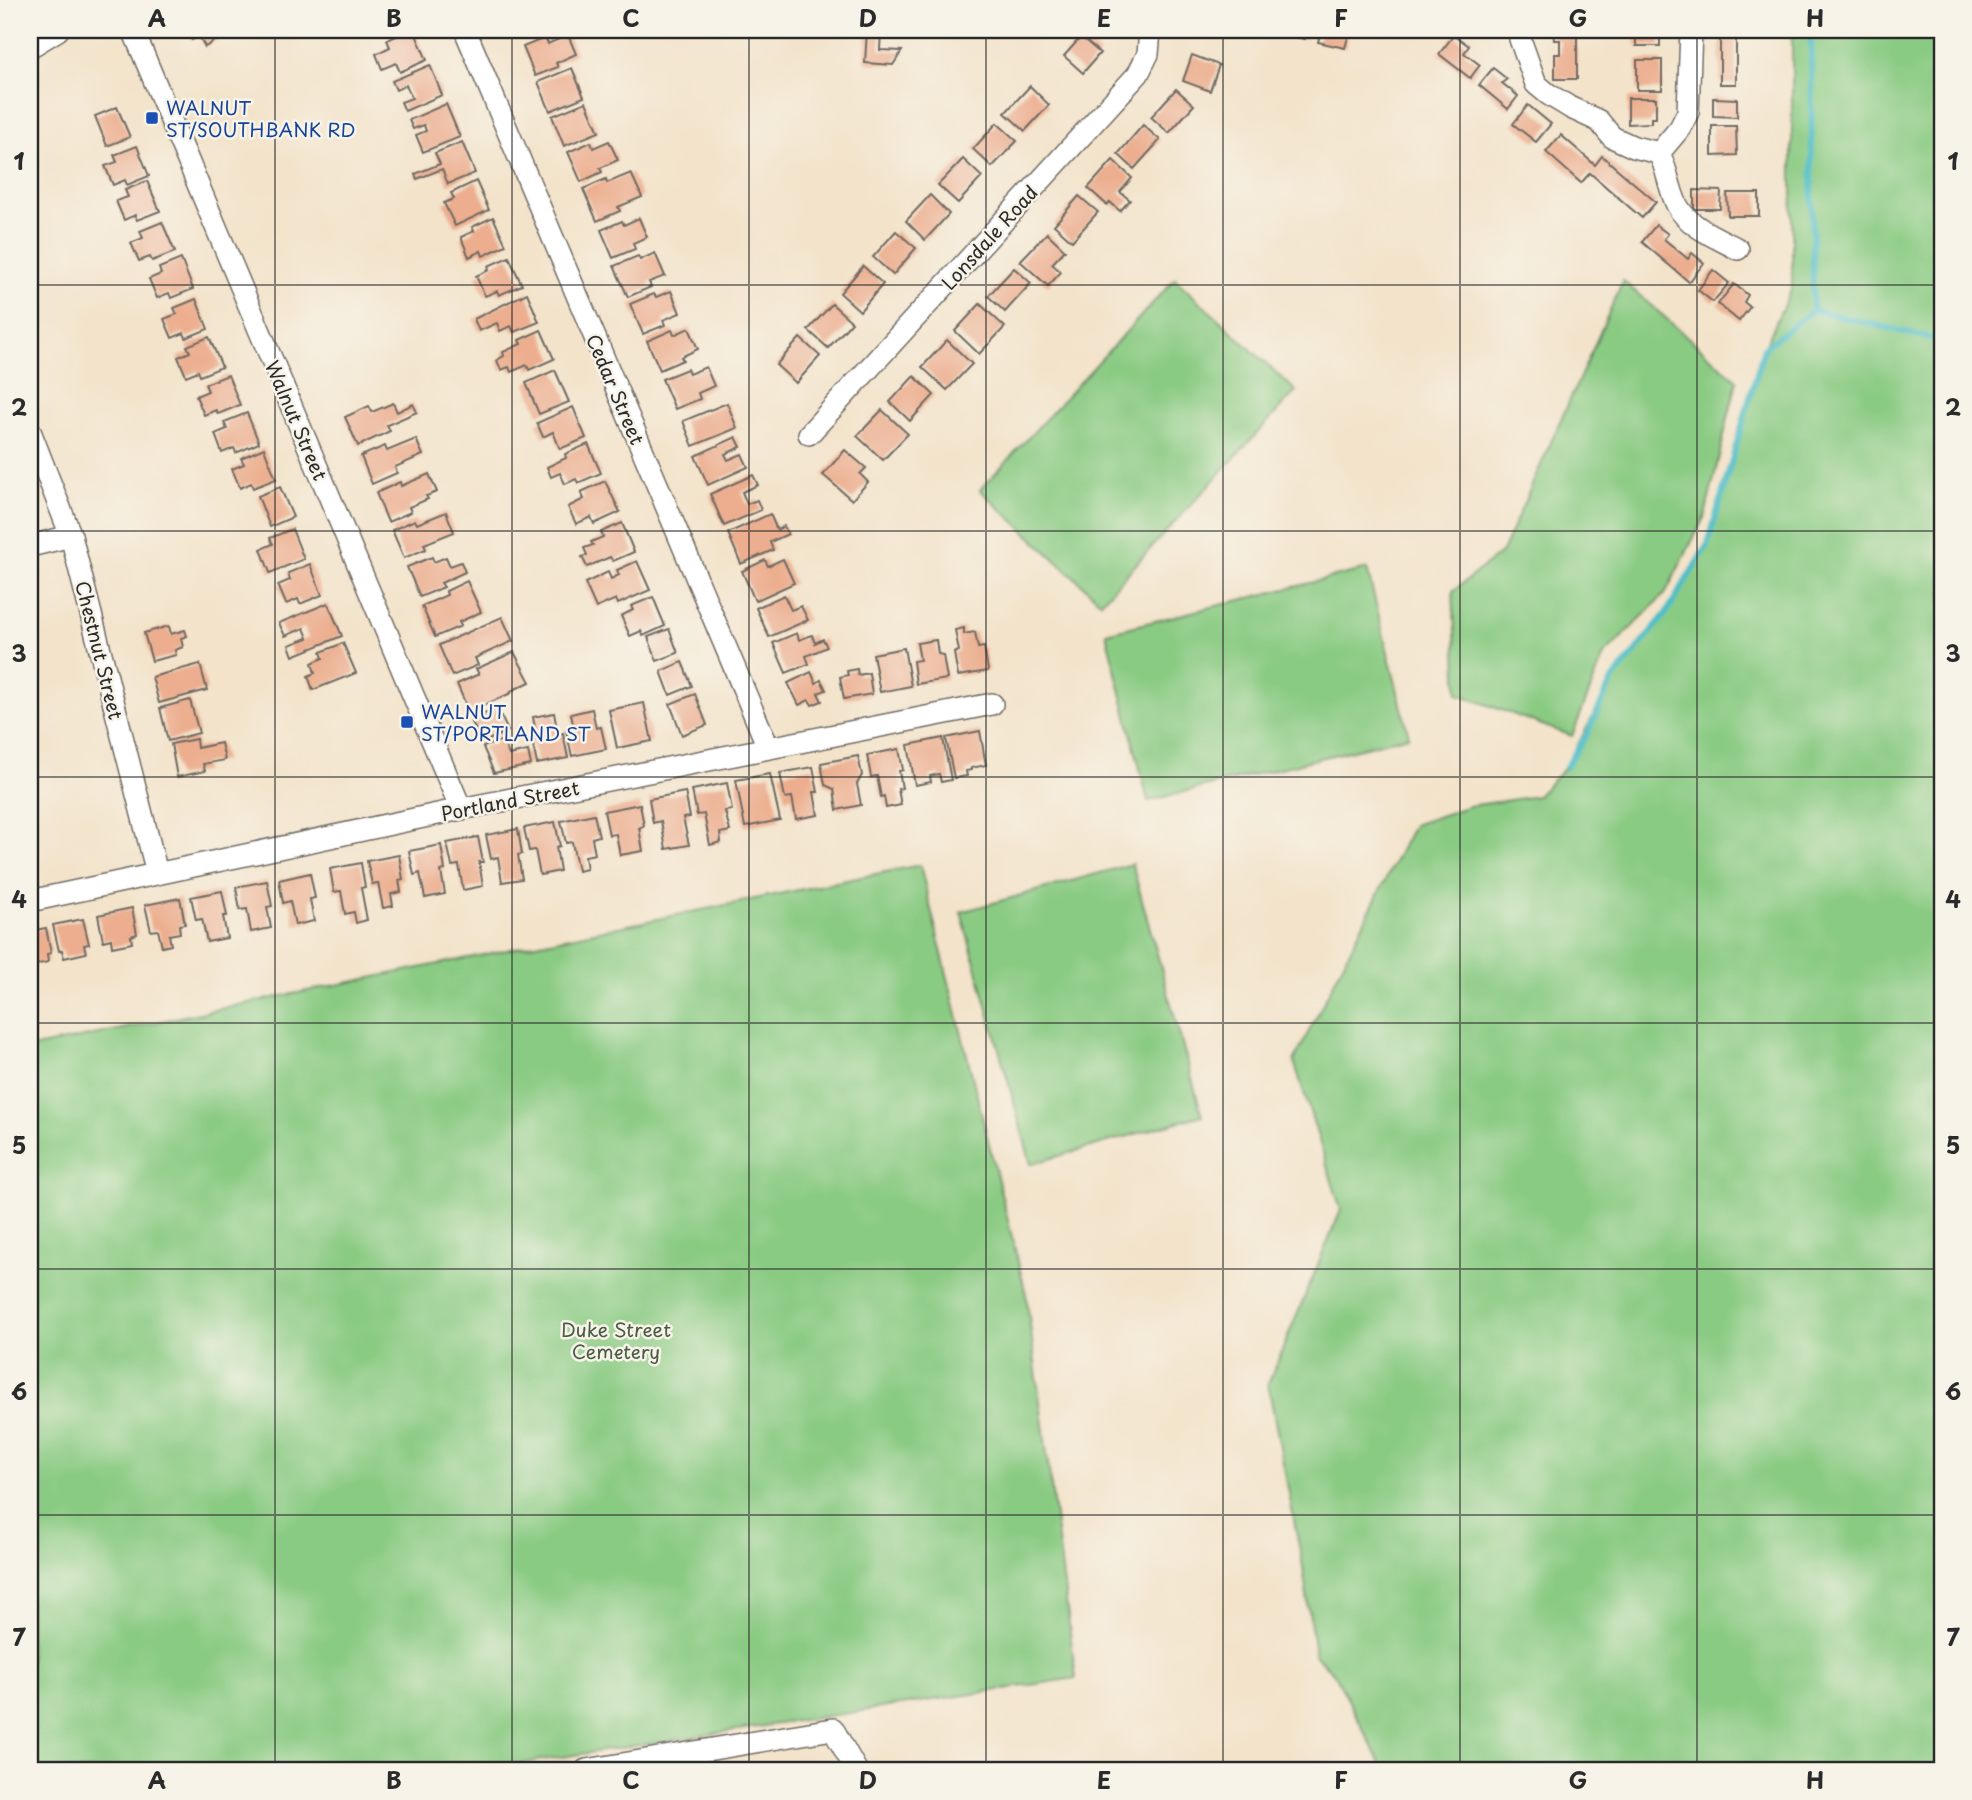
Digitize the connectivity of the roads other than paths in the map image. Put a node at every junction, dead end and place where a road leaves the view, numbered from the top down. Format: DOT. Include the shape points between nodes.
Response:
graph roads {
  1 [pos="58,30"];
  2 [pos="133,30"];
  3 [pos="465,30"];
  4 [pos="1150,30"];
  5 [pos="1691,30"];
  6 [pos="1520,39"];
  7 [pos="30,47"];
  8 [pos="1659,153"];
  9 [pos="1738,249"];
  10 [pos="30,431"];
  11 [pos="808,434"];
  12 [pos="71,536"];
  13 [pos="30,546"];
  14 [pos="992,704"];
  15 [pos="768,747"];
  16 [pos="461,810"];
  17 [pos="157,873"];
  18 [pos="30,901"];
  19 [pos="586,1770"];
  20 [pos="856,1770"];
  1 -- 7 [label="street"];
  2 -- 16 [label="street, Walnut Street"];
  3 -- 15 [label="street, Cedar Street"];
  4 -- 11 [label="street, Lonsdale Road" via="1148,54 1138,74"];
  5 -- 8 [label="street" via="1688,113"];
  6 -- 8 [label="street" via="1536,84 1548,94 1599,121 1612,137"];
  8 -- 9 [label="street" via="1677,206 1696,226"];
  10 -- 12 [label="street, Chestnut Street"];
  12 -- 13 [label="street"];
  12 -- 17 [label="street, Chestnut Street"];
  14 -- 15 [label="street, Portland Street"];
  15 -- 16 [label="street, Portland Street"];
  16 -- 17 [label="street, Portland Street"];
  17 -- 18 [label="street, Portland Street"];
  19 -- 20 [label="street" via="833,1729"];
}
